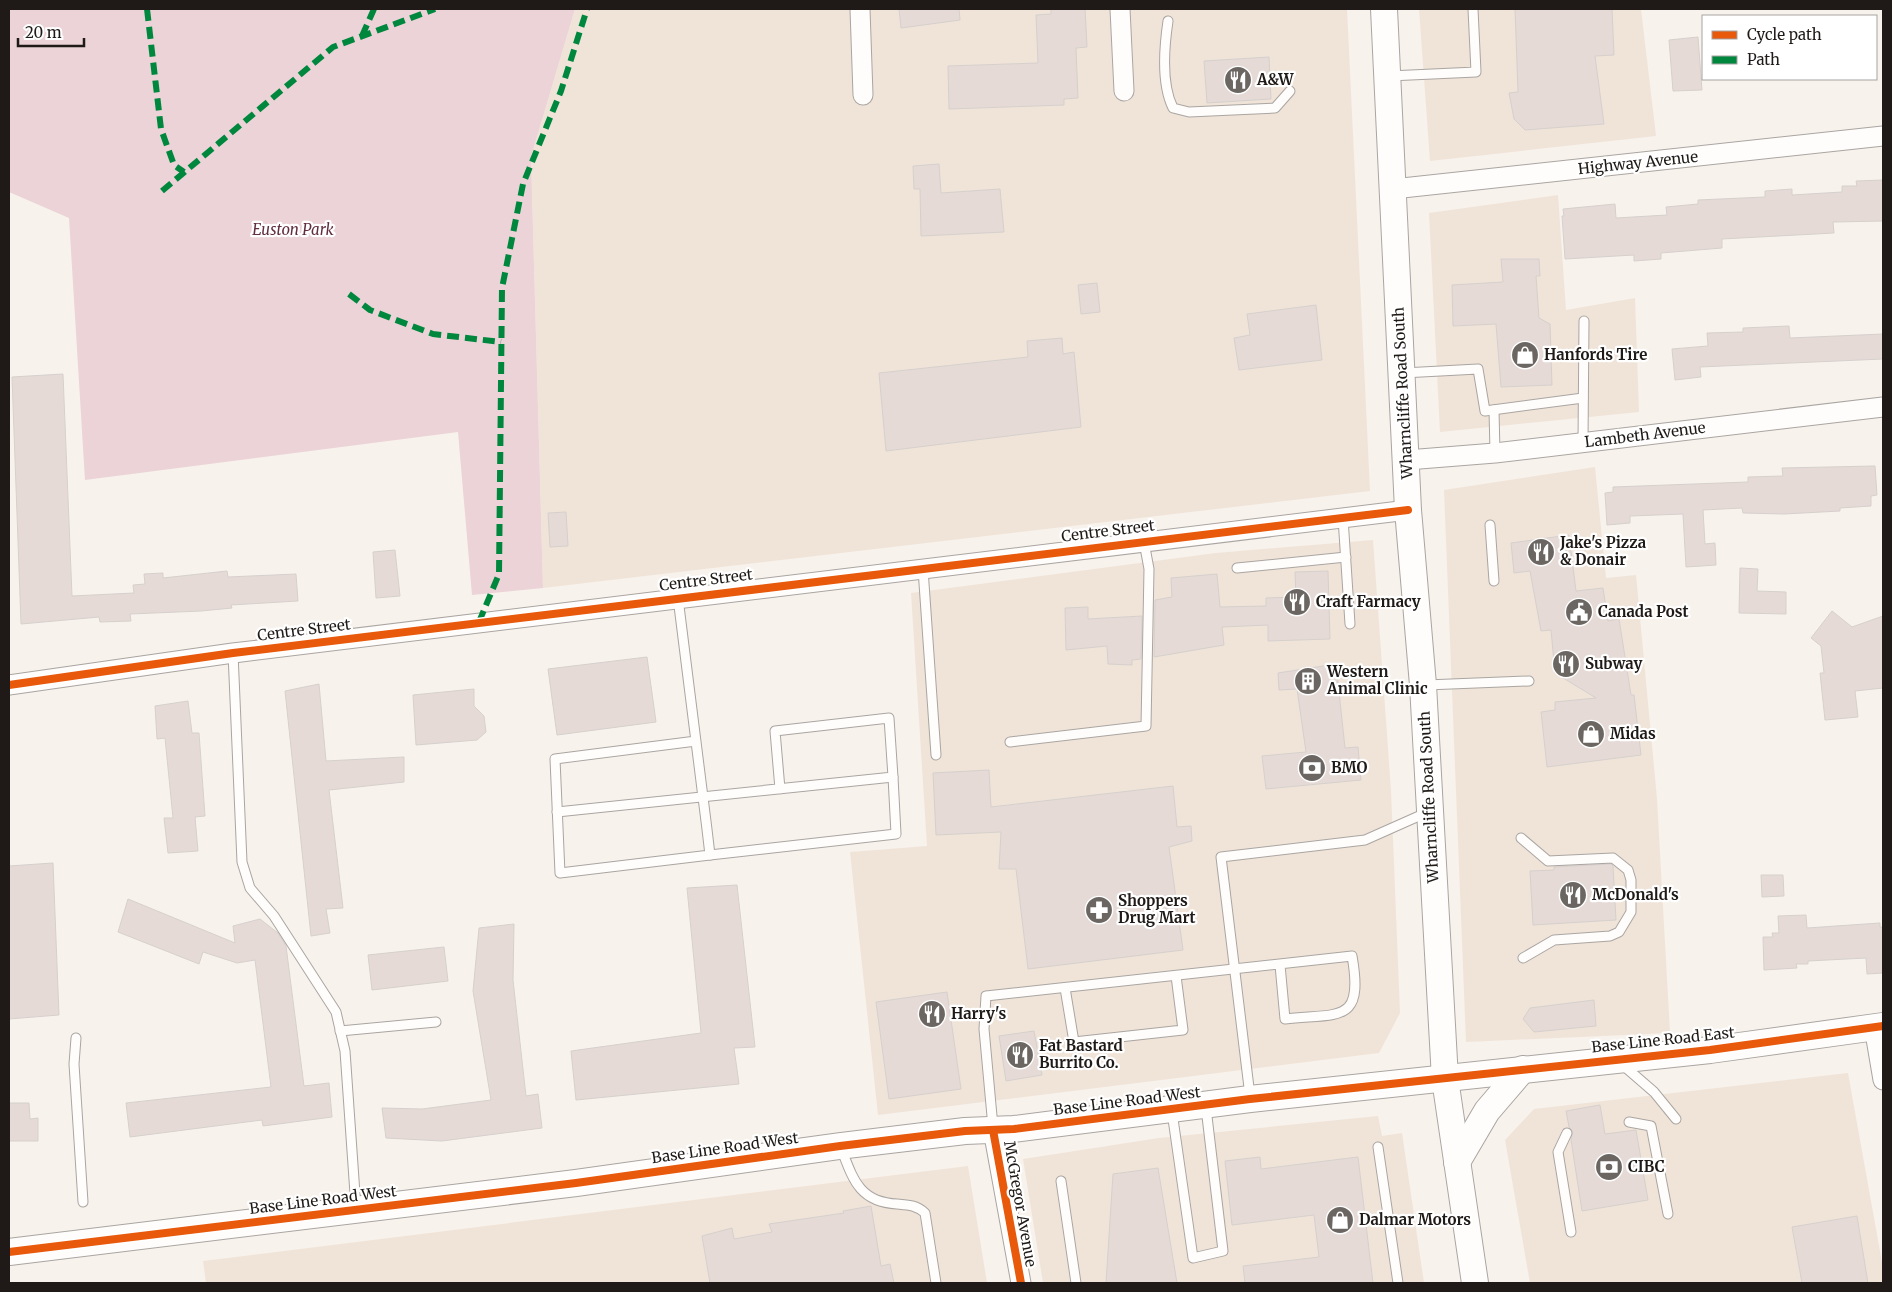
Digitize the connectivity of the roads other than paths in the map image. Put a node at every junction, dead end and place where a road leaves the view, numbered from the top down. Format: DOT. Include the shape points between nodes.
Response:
graph roads {
  1 [pos="860,9"];
  2 [pos="1120,9"];
  3 [pos="1384,9"];
  4 [pos="1473,9"];
  5 [pos="1168,21"];
  6 [pos="1387,76"];
  7 [pos="1124,91"];
  8 [pos="1290,91"];
  9 [pos="863,95"];
  10 [pos="1883,136"];
  11 [pos="1393,189"];
  12 [pos="1584,321"];
  13 [pos="1402,373"];
  14 [pos="1583,398"];
  15 [pos="1883,407"];
  16 [pos="1494,410"];
  17 [pos="1583,442"];
  18 [pos="1495,453"];
  19 [pos="1407,460"];
  20 [pos="1408,510"];
  21 [pos="1343,517"];
  22 [pos="1490,525"];
  23 [pos="1144,541"];
  24 [pos="1346,557"];
  25 [pos="923,567"];
  26 [pos="1237,568"];
  27 [pos="1494,581"];
  28 [pos="678,598"];
  29 [pos="1350,624"];
  30 [pos="233,653"];
  31 [pos="1529,681"];
  32 [pos="9,685"];
  33 [pos="1423,685"];
  34 [pos="696,741"];
  35 [pos="1010,742"];
  36 [pos="936,755"];
  37 [pos="893,777"];
  38 [pos="780,789"];
  39 [pos="703,796"];
  40 [pos="1430,811"];
  41 [pos="557,812"];
  42 [pos="1521,838"];
  43 [pos="710,855"];
  44 [pos="1523,958"];
  45 [pos="1280,965"];
  46 [pos="1234,970"];
  47 [pos="1176,976"];
  48 [pos="1065,988"];
  49 [pos="436,1022"];
  50 [pos="1879,1027"];
  51 [pos="340,1032"];
  52 [pos="76,1038"];
  53 [pos="1616,1060"];
  54 [pos="1523,1069"];
  55 [pos="1445,1079"];
  56 [pos="1883,1080"];
  57 [pos="1250,1099"];
  58 [pos="1206,1105"];
  59 [pos="1172,1110"];
  60 [pos="1676,1119"];
  61 [pos="1629,1122"];
  62 [pos="993,1130"];
  63 [pos="1567,1133"];
  64 [pos="840,1146"];
  65 [pos="1378,1147"];
  66 [pos="1458,1162"];
  67 [pos="1061,1181"];
  68 [pos="83,1202"];
  69 [pos="356,1210"];
  70 [pos="1668,1214"];
  71 [pos="1571,1232"];
  72 [pos="9,1252"];
  73 [pos="936,1283"];
  74 [pos="1020,1283"];
  75 [pos="1076,1283"];
  76 [pos="1398,1283"];
  77 [pos="1475,1283"];
  1 -- 9 [label="street"];
  2 -- 7 [label="street"];
  3 -- 6 [label="street, Wharncliffe Road South"];
  4 -- 6 [label="lane" via="1476,72"];
  5 -- 8 [label="lane" via="1165,44 1168,98 1173,108 1189,112 1275,108"];
  6 -- 11 [label="street, Wharncliffe Road South"];
  10 -- 11 [label="street, Highway Avenue"];
  11 -- 13 [label="street, Wharncliffe Road South"];
  12 -- 14 [label="lane"];
  13 -- 16 [label="lane" via="1478,369 1485,411"];
  13 -- 19 [label="street, Wharncliffe Road South"];
  14 -- 16 [label="lane"];
  14 -- 17 [label="lane"];
  15 -- 17 [label="street, Lambeth Avenue"];
  16 -- 18 [label="lane"];
  17 -- 18 [label="street, Lambeth Avenue"];
  18 -- 19 [label="street, Lambeth Avenue"];
  19 -- 20 [label="street, Wharncliffe Road South"];
  20 -- 21 [label="street, Centre Street"];
  20 -- 33 [label="street, Wharncliffe Road South"];
  21 -- 23 [label="street, Centre Street"];
  21 -- 24 [label="lane"];
  22 -- 27 [label="lane"];
  23 -- 25 [label="street, Centre Street"];
  23 -- 35 [label="lane" via="1149,569 1146,726"];
  24 -- 26 [label="lane"];
  24 -- 29 [label="lane"];
  25 -- 28 [label="street, Centre Street"];
  25 -- 36 [label="lane"];
  28 -- 30 [label="street, Centre Street"];
  28 -- 34 [label="lane"];
  30 -- 32 [label="street, Centre Street"];
  30 -- 51 [label="lane" via="242,862 250,888 274,916 336,1012"];
  31 -- 33 [label="lane"];
  33 -- 40 [label="street, Wharncliffe Road South"];
  34 -- 39 [label="lane"];
  34 -- 41 [label="lane" via="555,759"];
  37 -- 38 [label="lane"];
  37 -- 38 [label="lane" via="888,718 775,731"];
  37 -- 43 [label="lane" via="896,834"];
  38 -- 39 [label="lane"];
  39 -- 41 [label="lane"];
  39 -- 43 [label="lane"];
  40 -- 46 [label="lane" via="1365,840 1221,857"];
  40 -- 55 [label="street, Wharncliffe Road South"];
  41 -- 43 [label="lane" via="560,872"];
  42 -- 44 [label="lane" via="1548,861 1613,858 1628,870 1631,880 1631,912 1619,932 1610,936 1554,940"];
  45 -- 45 [label="lane" via="1352,956 1356,980 1352,1005 1344,1013 1285,1019"];
  45 -- 46 [label="lane"];
  46 -- 47 [label="lane"];
  46 -- 57 [label="lane"];
  47 -- 48 [label="lane"];
  47 -- 48 [label="lane" via="1183,1030 1074,1042"];
  48 -- 62 [label="lane" via="986,996 984,1029"];
  49 -- 51 [label="lane"];
  50 -- 53 [label="street, Base Line Road East"];
  50 -- 56 [label="street"];
  51 -- 69 [label="lane" via="345,1051"];
  52 -- 68 [label="lane" via="74,1064"];
  53 -- 54 [label="street, Base Line Road East"];
  53 -- 60 [label="lane" via="1640,1077"];
  54 -- 55 [label="street, Base Line Road East"];
  54 -- 66 [label="street" via="1486,1111"];
  55 -- 57 [label="street, Base Line Road West"];
  55 -- 66 [label="street, Wharncliffe Road South"];
  57 -- 58 [label="street, Base Line Road West"];
  58 -- 59 [label="street, Base Line Road West"];
  58 -- 59 [label="lane" via="1223,1251 1193,1258"];
  59 -- 62 [label="street, Base Line Road West"];
  61 -- 70 [label="lane" via="1651,1126"];
  62 -- 64 [label="street, Base Line Road West"];
  62 -- 74 [label="street, McGregor Avenue"];
  63 -- 71 [label="lane" via="1558,1152"];
  64 -- 69 [label="street, Base Line Road West" via="576,1184"];
  64 -- 73 [label="lane" via="857,1186 865,1194 884,1204 917,1206 925,1213"];
  65 -- 76 [label="lane"];
  66 -- 77 [label="street, Wharncliffe Road South"];
  67 -- 75 [label="lane"];
  69 -- 72 [label="street, Base Line Road West"];
}
